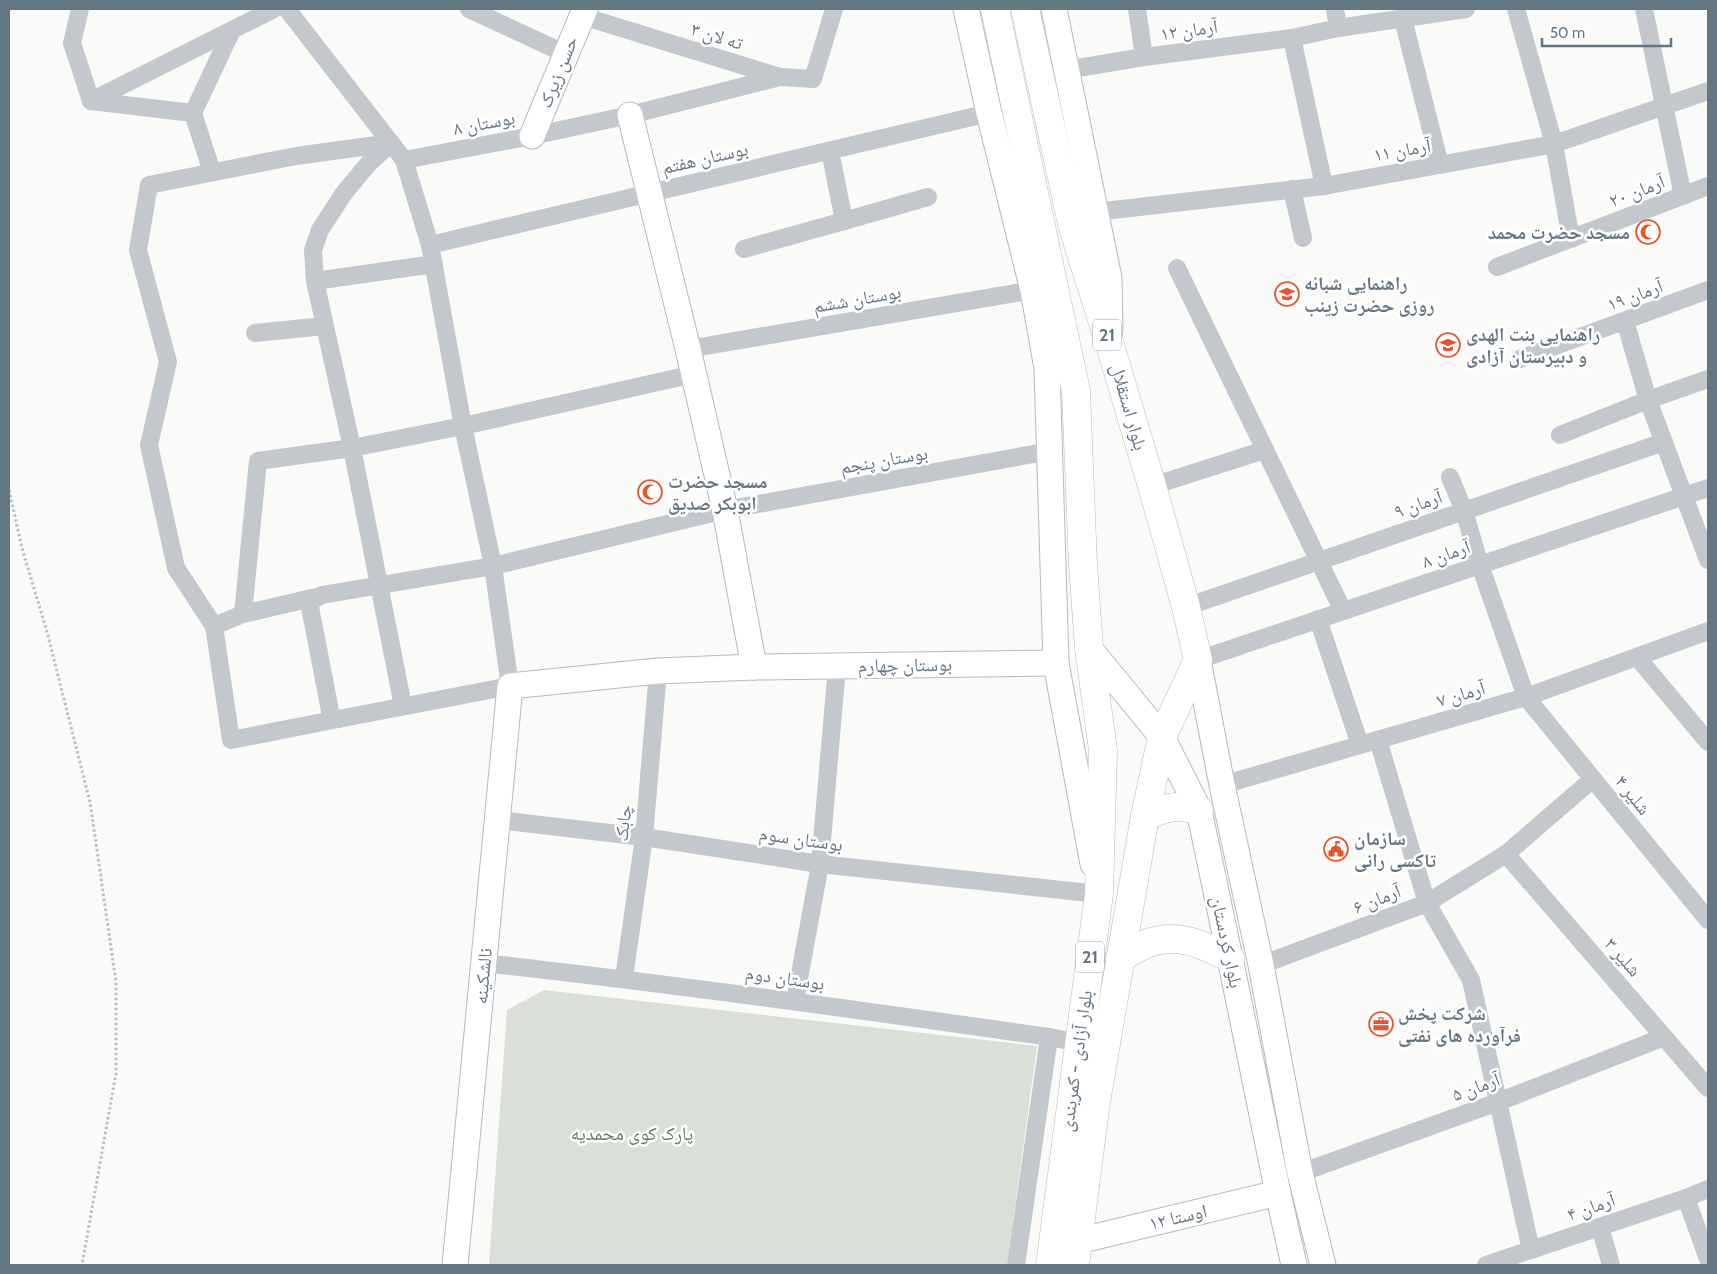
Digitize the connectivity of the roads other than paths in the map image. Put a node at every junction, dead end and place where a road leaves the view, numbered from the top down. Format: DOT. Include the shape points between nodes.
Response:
graph roads {
  1 [pos="80,9"];
  2 [pos="274,9"];
  3 [pos="287,9"];
  4 [pos="469,9"];
  5 [pos="966,9"];
  6 [pos="995,9"];
  7 [pos="1025,9"];
  8 [pos="1054,9"];
  9 [pos="1137,9"];
  10 [pos="1334,9"];
  11 [pos="1466,9"];
  12 [pos="1516,9"];
  13 [pos="1644,9"];
  14 [pos="830,10"];
  15 [pos="583,12"];
  16 [pos="1403,19"];
  17 [pos="1338,28"];
  18 [pos="232,30"];
  19 [pos="1292,38"];
  20 [pos="566,54"];
  21 [pos="1144,58"];
  22 [pos="1066,70"];
  23 [pos="780,77"];
  24 [pos="1708,91"];
  25 [pos="92,101"];
  26 [pos="1664,106"];
  27 [pos="193,113"];
  28 [pos="989,113"];
  29 [pos="630,115"];
  30 [pos="532,136"];
  31 [pos="390,143"];
  32 [pos="1554,144"];
  33 [pos="830,151"];
  34 [pos="404,160"];
  35 [pos="1440,165"];
  36 [pos="212,172"];
  37 [pos="1324,186"];
  38 [pos="1708,186"];
  39 [pos="1292,189"];
  40 [pos="650,193"];
  41 [pos="1683,196"];
  42 [pos="928,197"];
  43 [pos="1095,212"];
  44 [pos="844,221"];
  45 [pos="1303,238"];
  46 [pos="1571,238"];
  47 [pos="430,245"];
  48 [pos="744,249"];
  49 [pos="434,264"];
  50 [pos="1497,267"];
  51 [pos="1177,268"];
  52 [pos="315,281"];
  53 [pos="1032,290"];
  54 [pos="1708,290"];
  55 [pos="1625,322"];
  56 [pos="324,326"];
  57 [pos="255,333"];
  58 [pos="1110,345"];
  59 [pos="688,350"];
  60 [pos="1520,359"];
  61 [pos="694,374"];
  62 [pos="1708,379"];
  63 [pos="1648,400"];
  64 [pos="463,426"];
  65 [pos="1560,435"];
  66 [pos="1664,442"];
  67 [pos="352,448"];
  68 [pos="1265,450"];
  69 [pos="1050,451"];
  70 [pos="1450,477"];
  71 [pos="1152,486"];
  72 [pos="1708,488"];
  73 [pos="1684,496"];
  74 [pos="725,510"];
  75 [pos="1464,511"];
  76 [pos="1708,560"];
  77 [pos="1318,561"];
  78 [pos="1480,565"];
  79 [pos="493,566"];
  80 [pos="380,586"];
  81 [pos="316,597"];
  82 [pos="1186,607"];
  83 [pos="1343,611"];
  84 [pos="243,614"];
  85 [pos="1318,619"];
  86 [pos="214,626"];
  87 [pos="1708,631"];
  88 [pos="1090,648"];
  89 [pos="1637,657"];
  90 [pos="1198,660"];
  91 [pos="1056,663"];
  92 [pos="837,666"];
  93 [pos="754,667"];
  94 [pos="658,671"];
  95 [pos="510,686"];
  96 [pos="1526,697"];
  97 [pos="404,706"];
  98 [pos="338,719"];
  99 [pos="1162,737"];
  100 [pos="1378,740"];
  101 [pos="1708,742"];
  102 [pos="1360,745"];
  103 [pos="1592,779"];
  104 [pos="1222,785"];
  105 [pos="1199,810"];
  106 [pos="1145,816"];
  107 [pos="498,820"];
  108 [pos="644,837"];
  109 [pos="1506,854"];
  110 [pos="820,864"];
  111 [pos="1099,894"];
  112 [pos="1426,903"];
  113 [pos="1708,920"];
  114 [pos="1120,958"];
  115 [pos="1230,958"];
  116 [pos="484,963"];
  117 [pos="1261,965"];
  118 [pos="624,978"];
  119 [pos="795,1001"];
  120 [pos="1049,1037"];
  121 [pos="1664,1037"];
  122 [pos="1079,1043"];
  123 [pos="1708,1088"];
  124 [pos="1498,1102"];
  125 [pos="1300,1173"];
  126 [pos="1708,1188"];
  127 [pos="1278,1193"];
  128 [pos="1686,1198"];
  129 [pos="1600,1227"];
  130 [pos="1531,1250"];
  131 [pos="1077,1253"];
  132 [pos="1708,1259"];
  133 [pos="455,1265"];
  134 [pos="1016,1265"];
  135 [pos="1050,1265"];
  136 [pos="1294,1265"];
  137 [pos="1322,1265"];
  138 [pos="1488,1265"];
  139 [pos="1611,1265"];
  1 -- 25 [label="street" via="72,43"];
  2 -- 18 [label="street"];
  3 -- 31 [label="street"];
  4 -- 20 [label="street"];
  5 -- 28 [label="main road"];
  6 -- 88 [label="main road, 21" via="1076,391"];
  7 -- 58 [label="main road, بلوار استقلال / 21" via="1073,228"];
  8 -- 22 [label="main road"];
  9 -- 21 [label="street"];
  10 -- 17 [label="street"];
  11 -- 16 [label="street, آرمان ۱۲"];
  12 -- 32 [label="street"];
  13 -- 26 [label="street"];
  14 -- 23 [label="street, ته لان ۳" via="813,79"];
  15 -- 20 [label="main road, حسن زیرک"];
  15 -- 23 [label="street, ته لان ۳"];
  16 -- 17 [label="street, آرمان ۱۲"];
  16 -- 35 [label="street"];
  17 -- 19 [label="street, آرمان ۱۲"];
  18 -- 25 [label="street"];
  18 -- 27 [label="street"];
  19 -- 21 [label="street, آرمان ۱۲"];
  19 -- 37 [label="street"];
  20 -- 30 [label="main road, حسن زیرک"];
  21 -- 22 [label="street, آرمان ۱۲"];
  22 -- 43 [label="main road"];
  23 -- 29 [label="street, بوستان ۸"];
  24 -- 26 [label="street, آرمان ۱۱"];
  25 -- 27 [label="street"];
  26 -- 32 [label="street, آرمان ۱۱"];
  26 -- 41 [label="street"];
  27 -- 36 [label="street"];
  28 -- 33 [label="street, بوستان هفتم"];
  28 -- 53 [label="main road"];
  29 -- 30 [label="street, بوستان ۸"];
  29 -- 40 [label="main road"];
  30 -- 34 [label="street, بوستان ۸"];
  31 -- 34 [label="street"];
  31 -- 36 [label="street"];
  31 -- 52 [label="street" via="350,186 320,230 313,250"];
  32 -- 35 [label="street, آرمان ۱۱"];
  32 -- 46 [label="street"];
  33 -- 40 [label="street, بوستان هفتم"];
  33 -- 44 [label="street"];
  34 -- 47 [label="street"];
  35 -- 37 [label="street, آرمان ۱۱"];
  36 -- 86 [label="street" via="148,185 138,250 168,362 149,444 176,568"];
  37 -- 39 [label="street, آرمان ۱۱"];
  38 -- 41 [label="street, آرمان ۲۰"];
  39 -- 43 [label="street, آرمان ۱۱"];
  39 -- 45 [label="street"];
  40 -- 47 [label="street, بوستان هفتم"];
  40 -- 59 [label="main road"];
  41 -- 46 [label="street, آرمان ۲۰"];
  42 -- 44 [label="street"];
  43 -- 58 [label="main road" via="1109,278"];
  44 -- 48 [label="street"];
  46 -- 50 [label="street, آرمان ۲۰"];
  47 -- 49 [label="street"];
  49 -- 52 [label="street"];
  49 -- 64 [label="street"];
  51 -- 68 [label="street"];
  52 -- 56 [label="street"];
  53 -- 59 [label="street, بوستان ششم"];
  53 -- 69 [label="main road" via="1047,368"];
  54 -- 55 [label="street, آرمان ۱۹"];
  55 -- 60 [label="street, آرمان ۱۹"];
  55 -- 63 [label="street"];
  56 -- 57 [label="street"];
  56 -- 67 [label="street"];
  58 -- 71 [label="main road, بلوار استقلال / 21"];
  59 -- 61 [label="main road"];
  61 -- 64 [label="street"];
  61 -- 74 [label="main road"];
  62 -- 63 [label="street"];
  63 -- 65 [label="street"];
  63 -- 66 [label="street"];
  64 -- 67 [label="street"];
  64 -- 79 [label="street"];
  66 -- 73 [label="street"];
  66 -- 75 [label="street, آرمان ۹"];
  67 -- 80 [label="street"];
  67 -- 84 [label="street" via="258,461"];
  68 -- 71 [label="street"];
  68 -- 77 [label="street"];
  69 -- 74 [label="street, بوستان پنجم"];
  69 -- 91 [label="main road"];
  70 -- 75 [label="street, شلیر ۴"];
  71 -- 82 [label="main road, بلوار استقلال / 21"];
  72 -- 73 [label="street, آرمان ۸"];
  73 -- 76 [label="street"];
  73 -- 78 [label="street, آرمان ۸"];
  74 -- 79 [label="street, بوستان پنجم"];
  74 -- 93 [label="main road"];
  75 -- 77 [label="street, آرمان ۹"];
  75 -- 78 [label="street, شلیر ۴"];
  77 -- 82 [label="street, آرمان ۹"];
  77 -- 83 [label="street"];
  78 -- 83 [label="street, آرمان ۸"];
  78 -- 96 [label="street, شلیر ۴"];
  79 -- 80 [label="street, بوستان پنجم"];
  79 -- 95 [label="street"];
  80 -- 81 [label="street, بوستان پنجم"];
  80 -- 97 [label="street"];
  81 -- 84 [label="street, بوستان پنجم"];
  81 -- 98 [label="street" via="310,607 331,716"];
  82 -- 90 [label="main road, بلوار استقلال / 21"];
  83 -- 85 [label="street, آرمان ۸"];
  84 -- 86 [label="street, بوستان پنجم"];
  85 -- 90 [label="street, آرمان ۸"];
  85 -- 102 [label="street"];
  86 -- 98 [label="street" via="231,740"];
  87 -- 89 [label="street, آرمان ۷"];
  88 -- 99 [label="main road, بلوار کردستان"];
  88 -- 111 [label="main road, بلوار آزادی - کمربندی / 21" via="1103,750"];
  89 -- 96 [label="street, آرمان ۷"];
  89 -- 101 [label="street"];
  90 -- 99 [label="main road, بلوار آزادی - کمربندی"];
  90 -- 104 [label="main road, بلوار کردستان"];
  91 -- 92 [label="main road, بوستان چهارم"];
  91 -- 111 [label="main road"];
  92 -- 93 [label="main road, بوستان چهارم"];
  92 -- 110 [label="street"];
  93 -- 94 [label="main road, بوستان چهارم"];
  94 -- 95 [label="main road, بوستان چهارم"];
  94 -- 108 [label="street, چابک"];
  95 -- 97 [label="street"];
  95 -- 107 [label="main road, نالشکینه"];
  96 -- 100 [label="street, آرمان ۷"];
  96 -- 103 [label="street, شلیر ۴"];
  97 -- 98 [label="street"];
  99 -- 105 [label="main road, بلوار کردستان"];
  99 -- 106 [label="main road, بلوار آزادی - کمربندی"];
  100 -- 102 [label="street, آرمان ۷"];
  100 -- 112 [label="street"];
  102 -- 104 [label="street, آرمان ۷"];
  103 -- 109 [label="street, آرمان ۶"];
  103 -- 113 [label="street, شلیر ۴"];
  104 -- 117 [label="main road, بلوار کردستان"];
  105 -- 106 [label="main road" via="1168,807"];
  105 -- 115 [label="main road, بلوار کردستان"];
  106 -- 114 [label="main road, بلوار آزادی - کمربندی"];
  107 -- 108 [label="street, بوستان سوم"];
  107 -- 116 [label="main road, نالشکینه"];
  108 -- 110 [label="street, بوستان سوم"];
  108 -- 118 [label="street, چابک"];
  109 -- 112 [label="street, آرمان ۶"];
  109 -- 121 [label="street, شلیر ۳"];
  110 -- 111 [label="street, بوستان سوم"];
  110 -- 119 [label="street"];
  111 -- 122 [label="main road, بلوار آزادی - کمربندی / 21"];
  112 -- 117 [label="street, آرمان ۶"];
  112 -- 124 [label="street" via="1472,980"];
  114 -- 115 [label="main road" via="1148,943 1171,939 1194,941"];
  114 -- 131 [label="main road, بلوار آزادی - کمربندی" via="1095,1108"];
  115 -- 127 [label="main road, بلوار کردستان"];
  116 -- 118 [label="street, بوستان دوم"];
  116 -- 133 [label="main road, نالشکینه"];
  117 -- 125 [label="main road, بلوار کردستان"];
  118 -- 119 [label="street, بوستان دوم"];
  119 -- 120 [label="street, بوستان دوم"];
  120 -- 122 [label="street, بوستان دوم"];
  120 -- 134 [label="street"];
  121 -- 123 [label="street, شلیر ۳"];
  121 -- 124 [label="street, آرمان ۵"];
  122 -- 135 [label="main road, بلوار آزادی - کمربندی / 21"];
  124 -- 125 [label="street, آرمان ۵"];
  124 -- 130 [label="street"];
  125 -- 137 [label="main road, بلوار کردستان"];
  126 -- 128 [label="street, آرمان ۴"];
  127 -- 131 [label="main road, اوستا ۱۲"];
  127 -- 136 [label="main road, بلوار کردستان"];
  128 -- 129 [label="street, آرمان ۴"];
  128 -- 132 [label="street"];
  129 -- 130 [label="street, آرمان ۴"];
  129 -- 139 [label="street"];
  130 -- 138 [label="street, آرمان ۴"];
}
